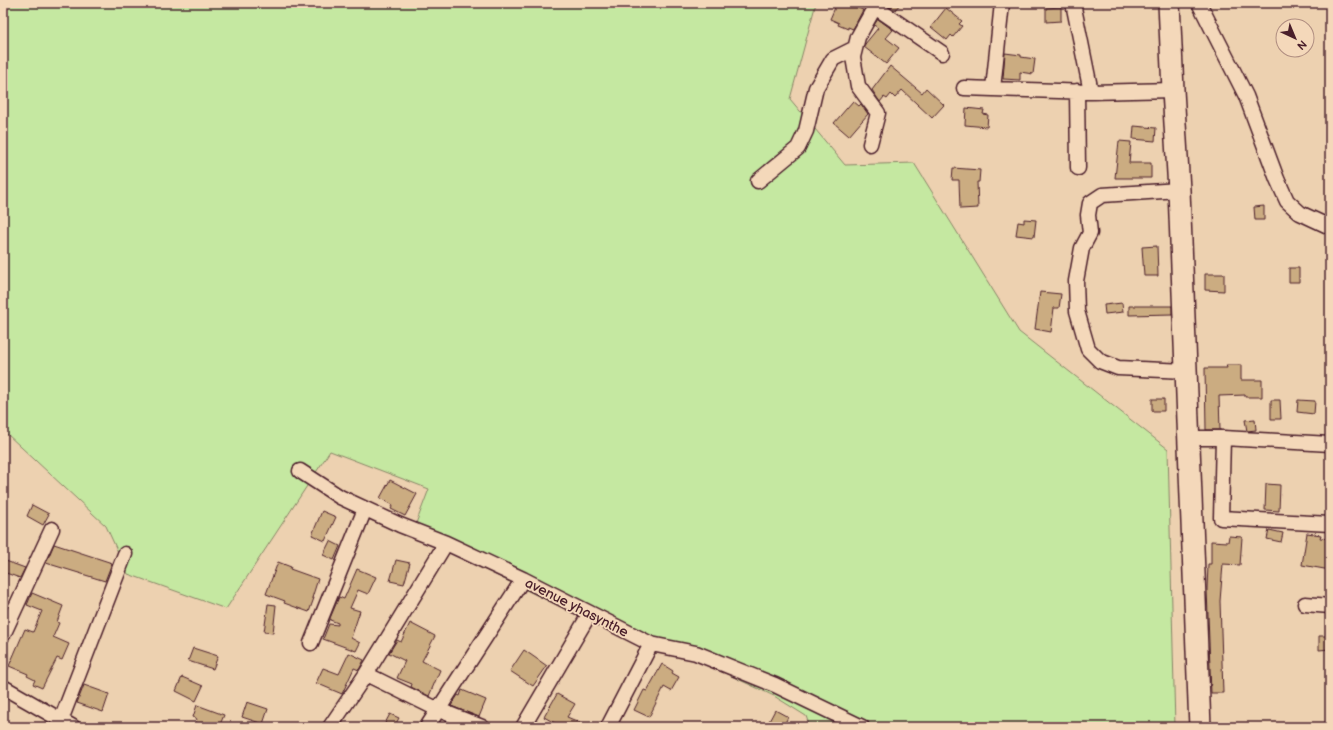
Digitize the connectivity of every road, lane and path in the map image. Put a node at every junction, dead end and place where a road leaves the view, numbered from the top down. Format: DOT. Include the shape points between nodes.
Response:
graph roads {
  1 [pos="1002,3"];
  2 [pos="1073,3"];
  3 [pos="1169,3"];
  4 [pos="1199,3"];
  5 [pos="876,5"];
  6 [pos="855,48"];
  7 [pos="942,53"];
  8 [pos="964,88"];
  9 [pos="993,89"];
  10 [pos="1173,90"];
  11 [pos="1084,92"];
  12 [pos="870,144"];
  13 [pos="1078,168"];
  14 [pos="758,181"];
  15 [pos="1179,190"];
  16 [pos="1330,227"];
  17 [pos="1186,370"];
  18 [pos="1188,438"];
  19 [pos="1223,438"];
  20 [pos="1330,444"];
  21 [pos="300,471"];
  22 [pos="365,508"];
  23 [pos="1330,524"];
  24 [pos="52,529"];
  25 [pos="446,543"];
  26 [pos="125,554"];
  27 [pos="523,579"];
  28 [pos="1305,604"];
  29 [pos="1330,606"];
  30 [pos="590,613"];
  31 [pos="3,635"];
  32 [pos="310,643"];
  33 [pos="651,644"];
  34 [pos="366,674"];
  35 [pos="3,687"];
  36 [pos="439,710"];
  37 [pos="67,724"];
  38 [pos="330,727"];
  39 [pos="427,727"];
  40 [pos="482,727"];
  41 [pos="523,727"];
  42 [pos="608,727"];
  43 [pos="862,727"];
  44 [pos="1200,727"];
  1 -- 9 [label="street"];
  2 -- 11 [label="street"];
  3 -- 10 [label="highway"];
  4 -- 16 [label="street" via="1246,96 1287,201 1300,213"];
  5 -- 6 [label="street" via="858,37"];
  5 -- 7 [label="street"];
  6 -- 12 [label="street" via="853,57 858,86 878,113"];
  6 -- 14 [label="street" via="833,59 816,88 806,131 798,148"];
  8 -- 9 [label="street"];
  9 -- 11 [label="street"];
  10 -- 11 [label="street"];
  10 -- 15 [label="highway"];
  11 -- 13 [label="street"];
  15 -- 17 [label="highway"];
  15 -- 17 [label="street" via="1102,195 1090,203 1090,233 1082,248 1076,281 1077,311 1088,348 1100,361 1118,368"];
  17 -- 18 [label="highway"];
  18 -- 19 [label="street"];
  18 -- 44 [label="highway"];
  19 -- 20 [label="street"];
  19 -- 23 [label="street" via="1221,518"];
  21 -- 22 [label="street, avenue yhasynthe" via="340,497"];
  22 -- 25 [label="street, avenue yhasynthe"];
  22 -- 32 [label="street"];
  24 -- 31 [label="street"];
  25 -- 27 [label="street, avenue yhasynthe"];
  25 -- 34 [label="street"];
  26 -- 37 [label="street"];
  27 -- 30 [label="street, avenue yhasynthe"];
  27 -- 36 [label="street"];
  28 -- 29 [label="street"];
  30 -- 33 [label="street, avenue yhasynthe"];
  30 -- 41 [label="street"];
  33 -- 42 [label="street"];
  33 -- 43 [label="street, avenue yhasynthe" via="696,653 776,685"];
  34 -- 36 [label="street"];
  34 -- 38 [label="street"];
  35 -- 37 [label="street"];
  36 -- 39 [label="street"];
  36 -- 40 [label="street"];
}
